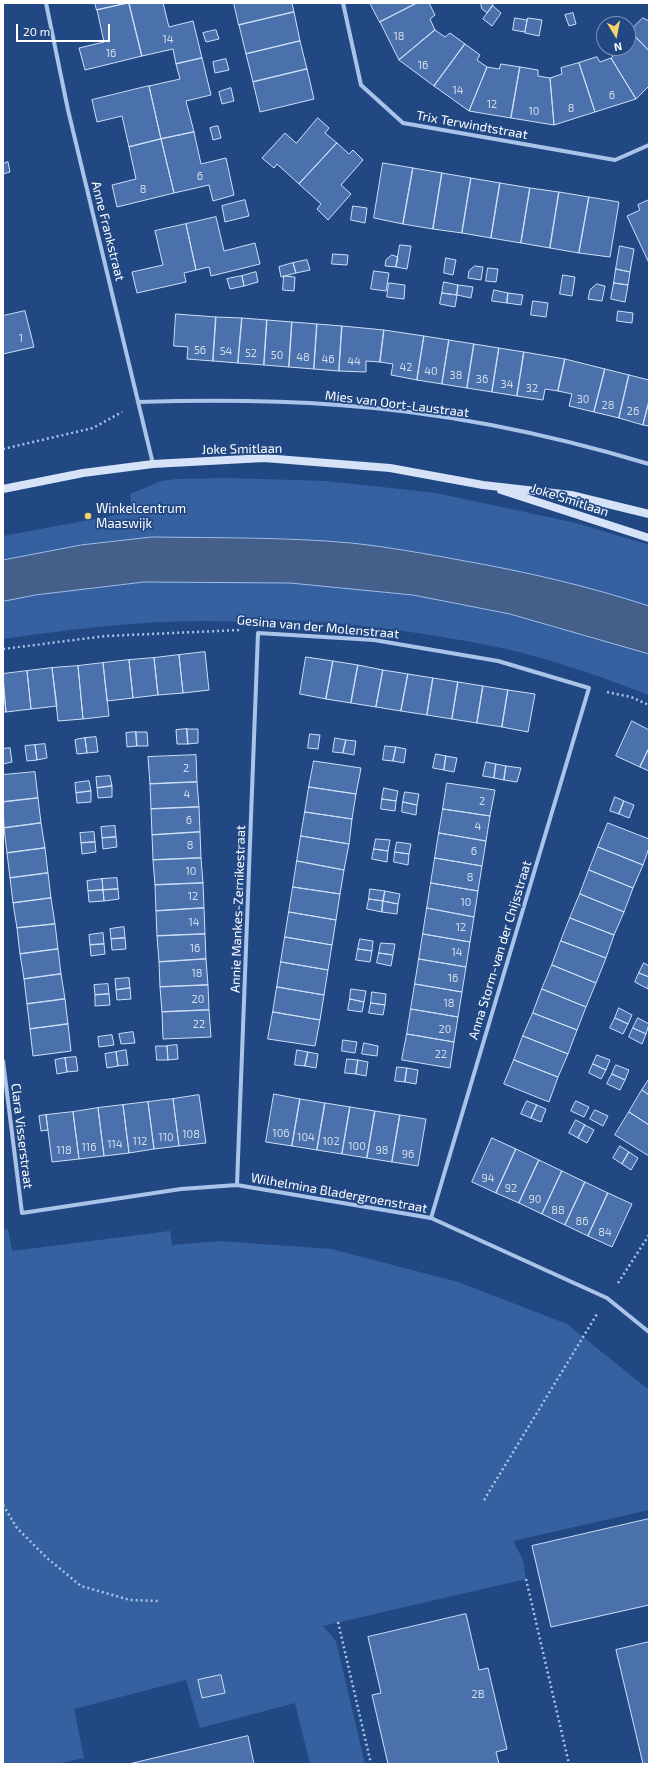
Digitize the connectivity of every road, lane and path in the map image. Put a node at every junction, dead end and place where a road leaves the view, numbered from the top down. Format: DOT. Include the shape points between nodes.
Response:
graph roads {
  1 [pos="46,3"];
  2 [pos="342,3"];
  3 [pos="649,145"];
  4 [pos="138,402"];
  5 [pos="3,449"];
  6 [pos="153,464"];
  7 [pos="649,464"];
  8 [pos="483,485"];
  9 [pos="3,489"];
  10 [pos="649,514"];
  11 [pos="649,538"];
  12 [pos="258,633"];
  13 [pos="3,649"];
  14 [pos="589,688"];
  15 [pos="649,705"];
  16 [pos="3,1061"];
  17 [pos="237,1185"];
  18 [pos="22,1213"];
  19 [pos="431,1218"];
  20 [pos="649,1235"];
  21 [pos="607,1298"];
  22 [pos="649,1332"];
  23 [pos="484,1500"];
  24 [pos="3,1505"];
  25 [pos="526,1579"];
  26 [pos="159,1601"];
  27 [pos="338,1622"];
  28 [pos="371,1764"];
  29 [pos="569,1764"];
  1 -- 4 [label="street, Anne Frankstraat" via="68,110"];
  2 -- 3 [label="street, Trix Terwindtstraat" via="361,85 403,123 616,160"];
  4 -- 5 [label="path" via="93,428"];
  4 -- 6 [label="street, Anne Frankstraat"];
  4 -- 7 [label="street, Mies van Oort-Laustraat" via="209,400 338,405 461,420 594,448"];
  6 -- 8 [label="street, Joke Smitlaan" via="264,458 390,468"];
  6 -- 9 [label="street, Joke Smitlaan" via="82,473"];
  8 -- 10 [label="street, Joke Smitlaan" via="571,495"];
  8 -- 11 [label="street, Joke Smitlaan"];
  12 -- 13 [label="path, Gesina van der Molenstraat" via="235,629 106,636"];
  12 -- 14 [label="street, Gesina van der Molenstraat" via="374,640 498,661"];
  12 -- 17 [label="street, Annie Mankes-Zernikestraat"];
  14 -- 15 [label="path" via="631,697"];
  14 -- 19 [label="street, Anna Storm-van der Chijsstraat"];
  16 -- 18 [label="street, Clara Visserstraat"];
  17 -- 18 [label="street, Wilhelmina Bladergroenstraat" via="181,1188"];
  17 -- 19 [label="street, Wilhelmina Bladergroenstraat"];
  19 -- 21 [label="street, Wilhelmina Bladergroenstraat"];
  20 -- 21 [label="path"];
  21 -- 22 [label="street, Wilhelmina Bladergroenstraat"];
  21 -- 23 [label="path"];
  24 -- 26 [label="path" via="22,1533 81,1586 130,1600"];
  25 -- 29 [label="path"];
  27 -- 28 [label="path"];
}
